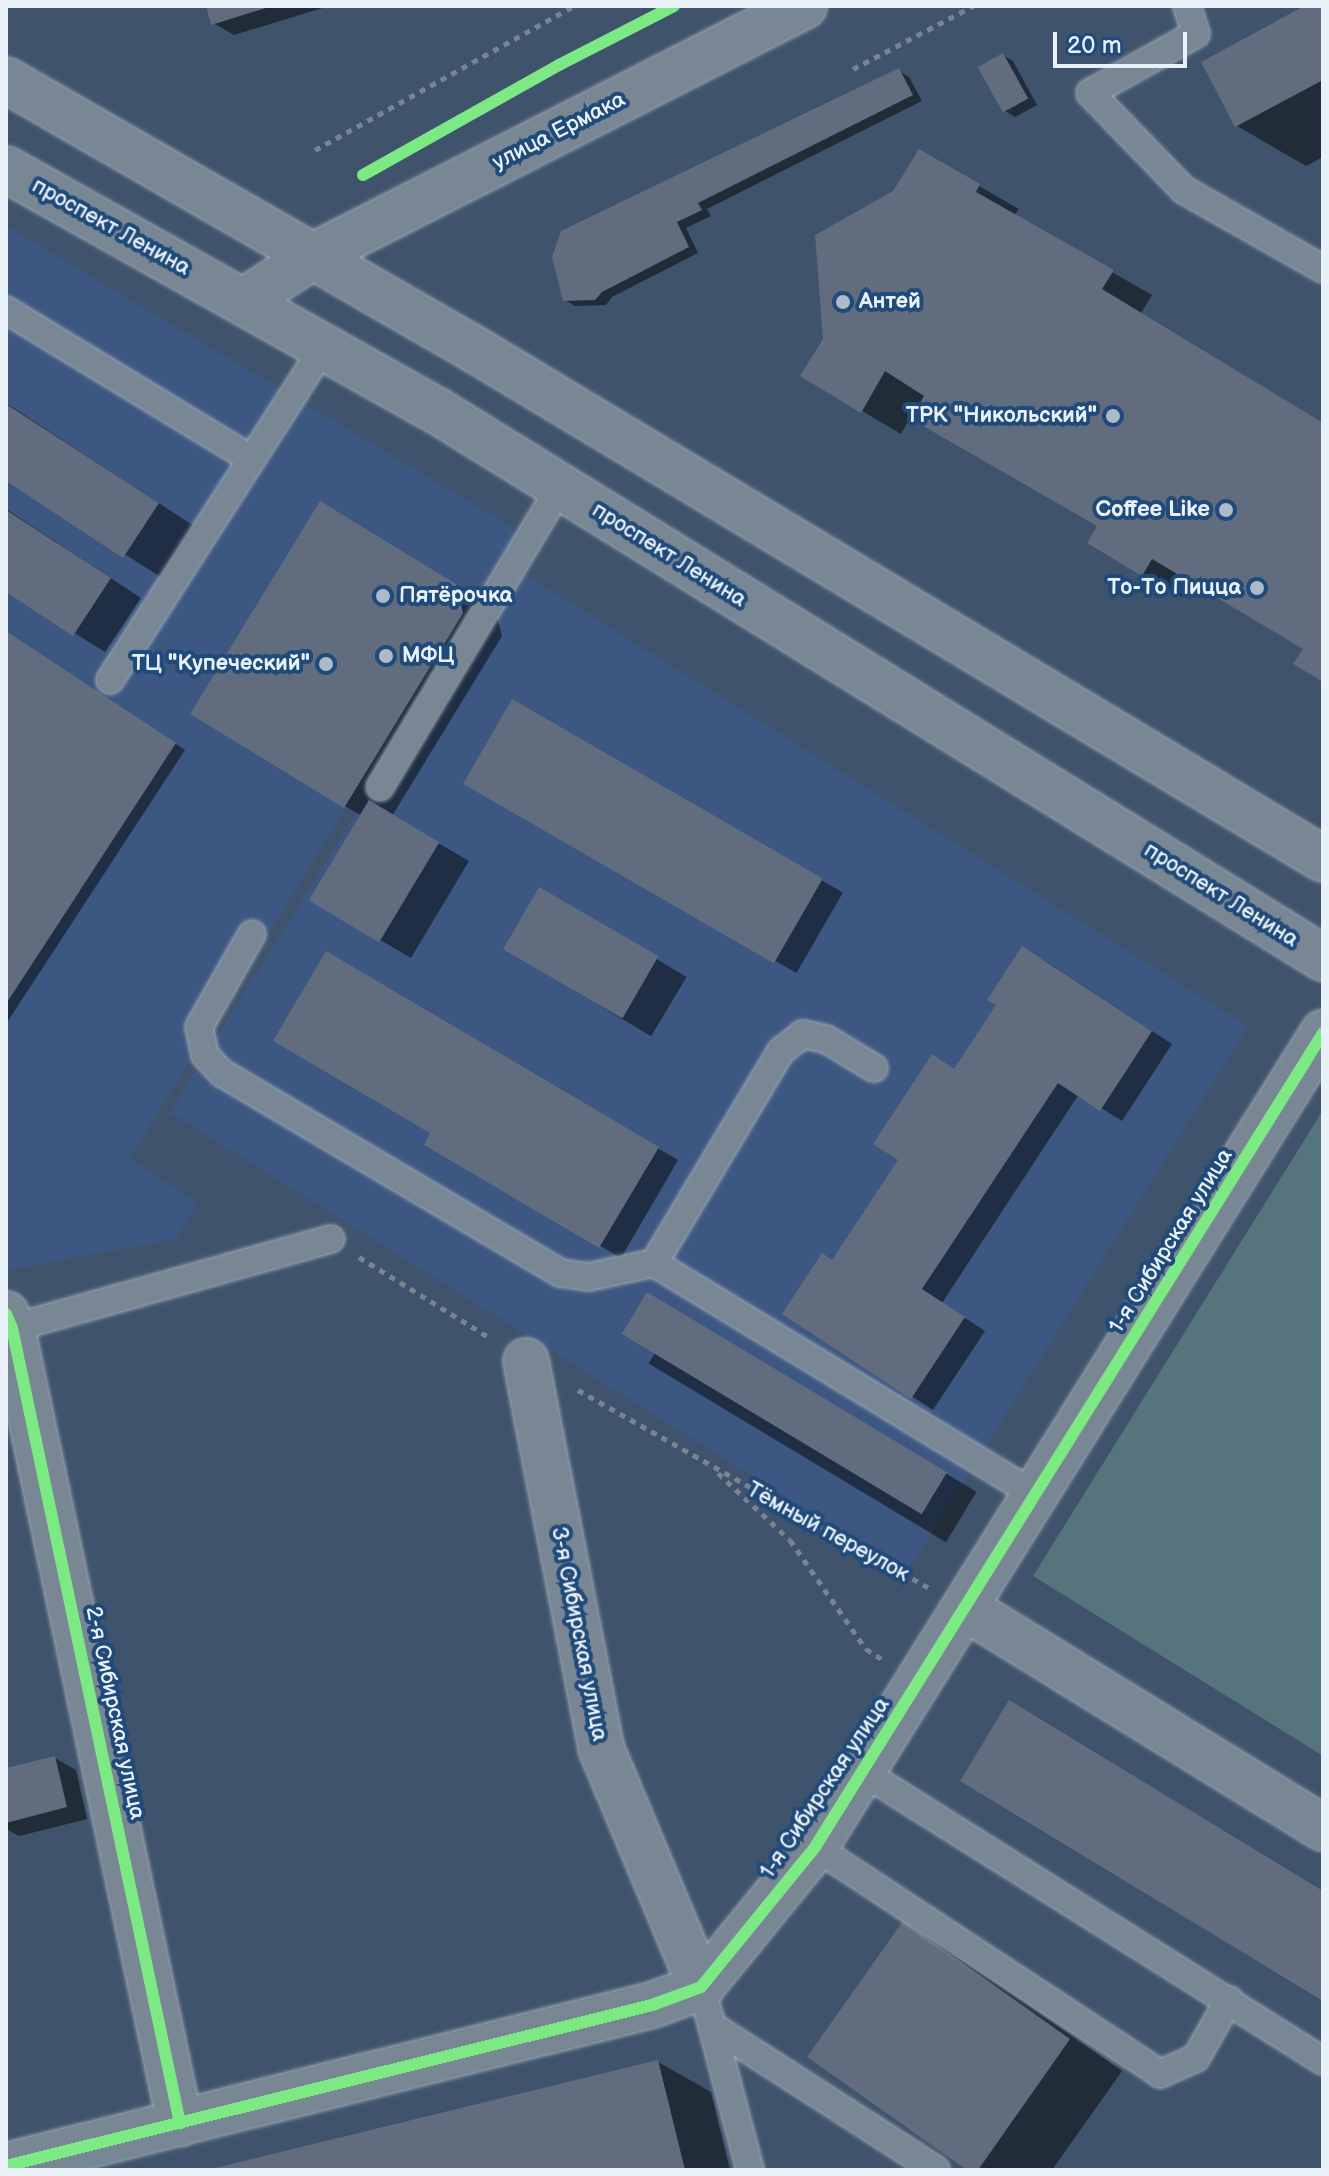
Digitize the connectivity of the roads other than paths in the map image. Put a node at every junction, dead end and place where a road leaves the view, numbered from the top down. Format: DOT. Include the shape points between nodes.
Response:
graph roads {
  1 [pos="804,6"];
  2 [pos="1187,6"];
  3 [pos="6,80"];
  4 [pos="6,169"];
  5 [pos="315,255"];
  6 [pos="1323,269"];
  7 [pos="244,301"];
  8 [pos="6,310"];
  9 [pos="324,347"];
  10 [pos="251,459"];
  11 [pos="560,488"];
  12 [pos="110,680"];
  13 [pos="380,787"];
  14 [pos="1323,859"];
  15 [pos="252,934"];
  16 [pos="1323,958"];
  17 [pos="1323,1033"];
  18 [pos="874,1068"];
  19 [pos="331,1239"];
  20 [pos="654,1263"];
  21 [pos="9,1321"];
  22 [pos="526,1361"];
  23 [pos="1037,1496"];
  24 [pos="967,1609"];
  25 [pos="863,1772"];
  26 [pos="1323,1828"];
  27 [pos="815,1847"];
  28 [pos="1229,2000"];
  29 [pos="706,2006"];
  30 [pos="1323,2061"];
  31 [pos="180,2123"];
  32 [pos="6,2166"];
  33 [pos="750,2170"];
  34 [pos="936,2170"];
  1 -- 5 [label="main road, улица Ермака"];
  2 -- 6 [label="lane" via="1196,34 1090,93 1184,190"];
  3 -- 5 [label="main road"];
  4 -- 7 [label="main road, проспект Ленина"];
  5 -- 7 [label="main road, улица Ермака"];
  5 -- 14 [label="main road"];
  7 -- 9 [label="main road, проспект Ленина"];
  8 -- 10 [label="lane"];
  9 -- 10 [label="lane"];
  9 -- 11 [label="main road, проспект Ленина"];
  10 -- 12 [label="lane"];
  11 -- 13 [label="lane"];
  11 -- 16 [label="main road, проспект Ленина"];
  15 -- 20 [label="lane" via="199,1027 205,1055 222,1073 560,1273 588,1277"];
  17 -- 23 [label="main road, 1-я Сибирская улица"];
  18 -- 20 [label="lane" via="826,1039 803,1034 781,1051"];
  19 -- 21 [label="lane"];
  20 -- 23 [label="lane"];
  21 -- 31 [label="main road, 2-я Сибирская улица"];
  22 -- 29 [label="main road, 3-я Сибирская улица" via="601,1748"];
  23 -- 24 [label="main road, 1-я Сибирская улица"];
  24 -- 25 [label="main road, 1-я Сибирская улица"];
  24 -- 26 [label="main road"];
  25 -- 27 [label="main road, 1-я Сибирская улица"];
  25 -- 28 [label="lane"];
  27 -- 28 [label="lane" via="1160,2074 1196,2058"];
  27 -- 29 [label="main road, 1-я Сибирская улица"];
  28 -- 30 [label="lane"];
  29 -- 31 [label="main road" via="652,2005"];
  29 -- 33 [label="lane"];
  29 -- 34 [label="lane"];
  31 -- 32 [label="main road"];
}
